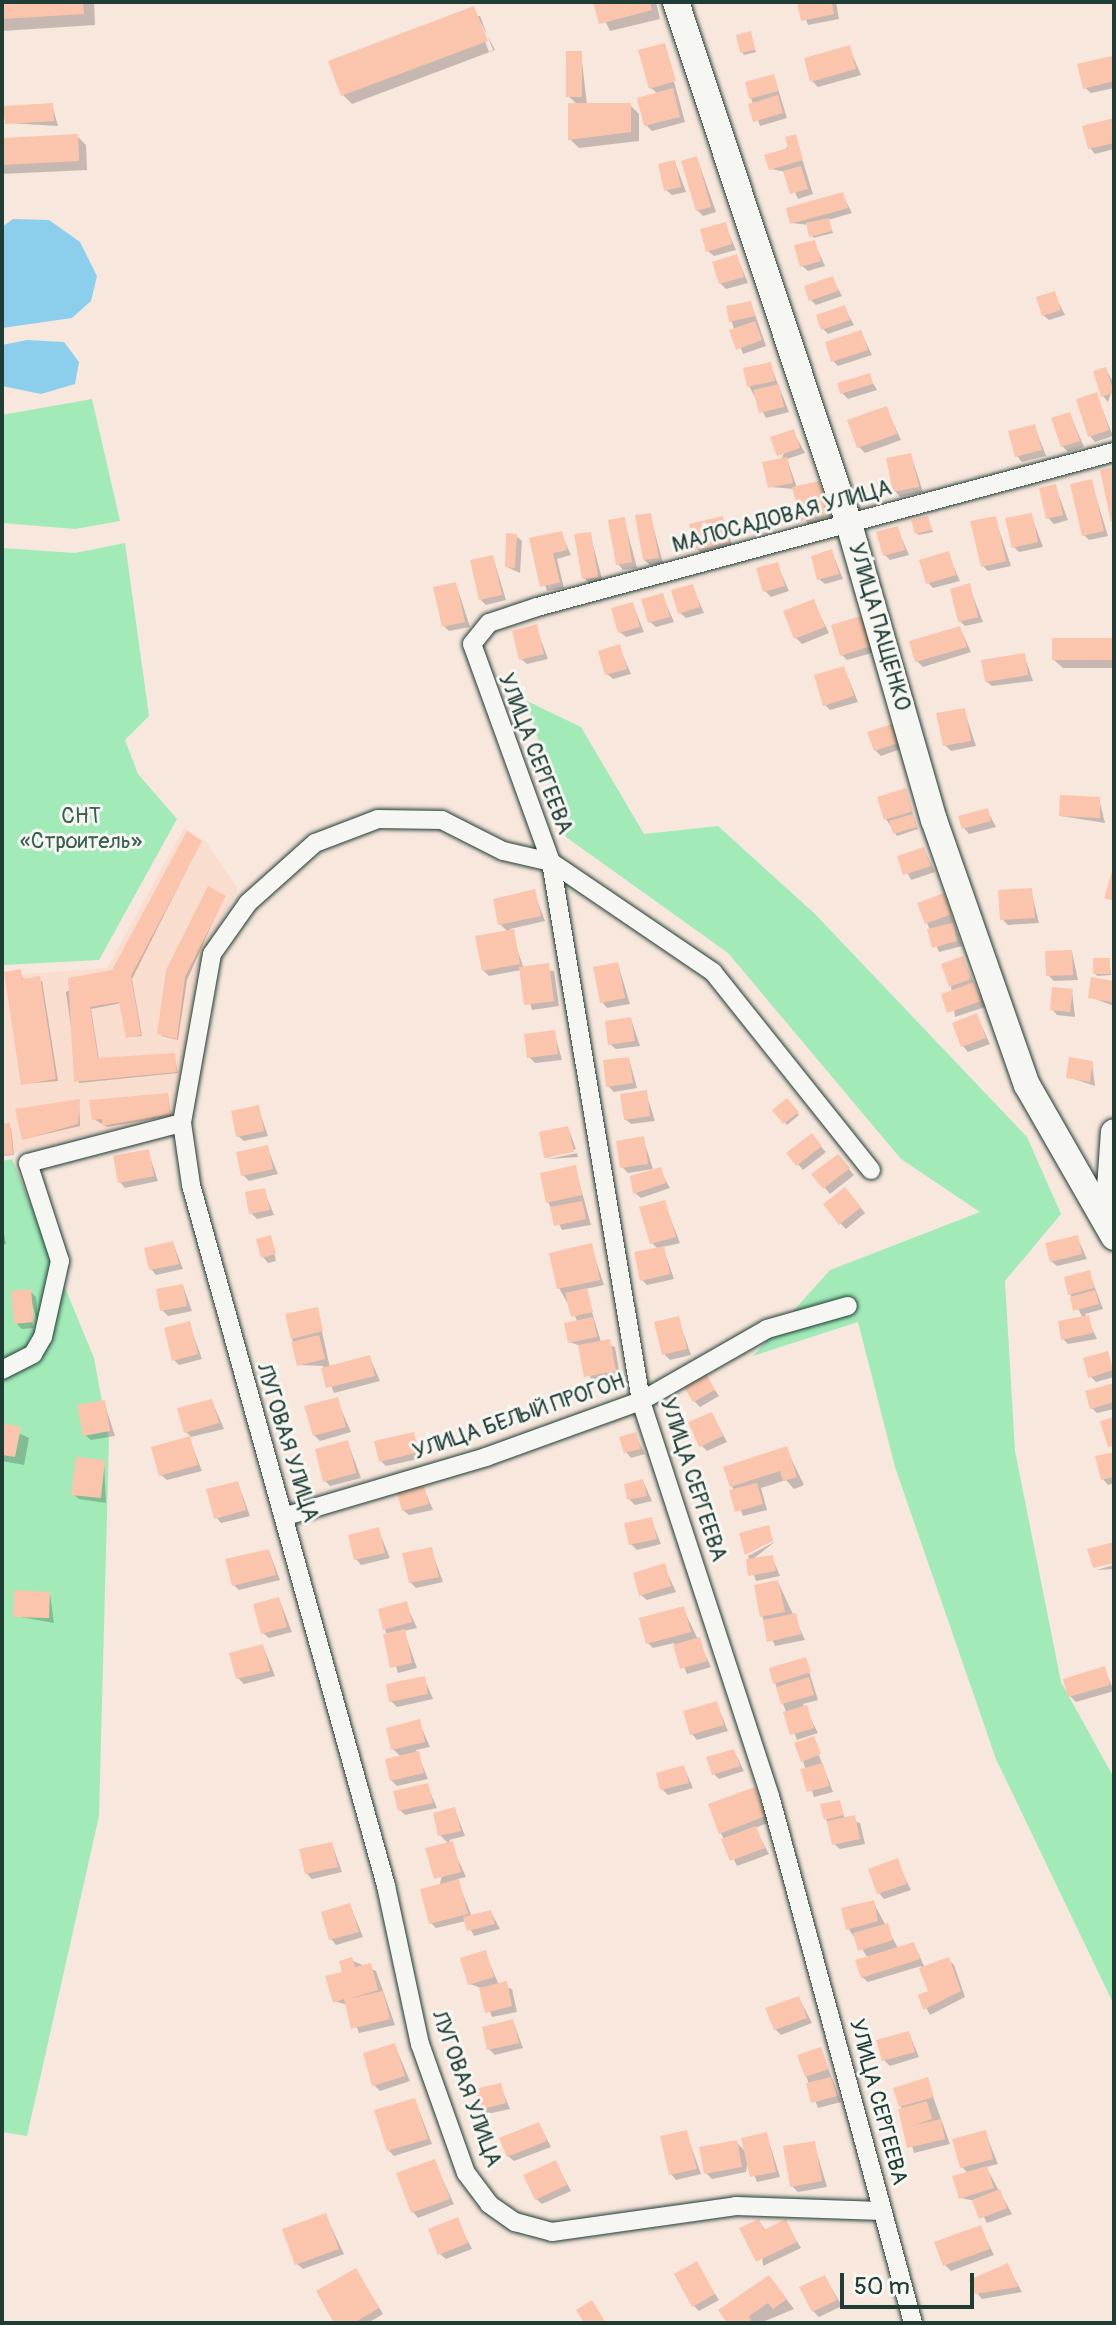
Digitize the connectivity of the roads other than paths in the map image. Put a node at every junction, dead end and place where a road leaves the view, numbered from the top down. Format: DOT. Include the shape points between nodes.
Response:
graph roads {
  1 [pos="676,2"];
  2 [pos="1114,452"];
  3 [pos="849,524"];
  4 [pos="472,644"];
  5 [pos="551,862"];
  6 [pos="182,1123"];
  7 [pos="1114,1132"];
  8 [pos="871,1170"];
  9 [pos="1111,1229"];
  10 [pos="848,1306"];
  11 [pos="2,1370"];
  12 [pos="641,1401"];
  13 [pos="286,1516"];
  14 [pos="882,2211"];
  15 [pos="913,2323"];
  1 -- 3 [label="street, УЛИЦА ПАЩЕНКО"];
  2 -- 3 [label="street, МАЛОСАДОВАЯ УЛИЦА"];
  3 -- 4 [label="street, МАЛОСАДОВАЯ УЛИЦА" via="508,616 489,623"];
  3 -- 9 [label="street, УЛИЦА ПАЩЕНКО" via="934,820 1027,1085"];
  4 -- 5 [label="street, УЛИЦА СЕРГЕЕВА"];
  5 -- 6 [label="street, ЛУГОВАЯ УЛИЦА" via="503,851 442,820 409,816 348,828 285,864 212,954"];
  5 -- 8 [label="street" via="713,972"];
  5 -- 12 [label="street, УЛИЦА СЕРГЕЕВА"];
  6 -- 11 [label="street" via="28,1163 60,1261 43,1337 33,1354"];
  6 -- 13 [label="street, ЛУГОВАЯ УЛИЦА" via="234,1355"];
  7 -- 9 [label="street"];
  10 -- 12 [label="street, УЛИЦА БЕЛЫЙ ПРОГОН" via="767,1329"];
  12 -- 13 [label="street, УЛИЦА БЕЛЫЙ ПРОГОН" via="486,1457"];
  12 -- 14 [label="street, УЛИЦА СЕРГЕЕВА" via="770,1796"];
  13 -- 14 [label="street, ЛУГОВАЯ УЛИЦА" via="386,1886 420,2044 466,2173 489,2204 515,2222 552,2232 736,2206"];
  14 -- 15 [label="street, УЛИЦА СЕРГЕЕВА"];
}
